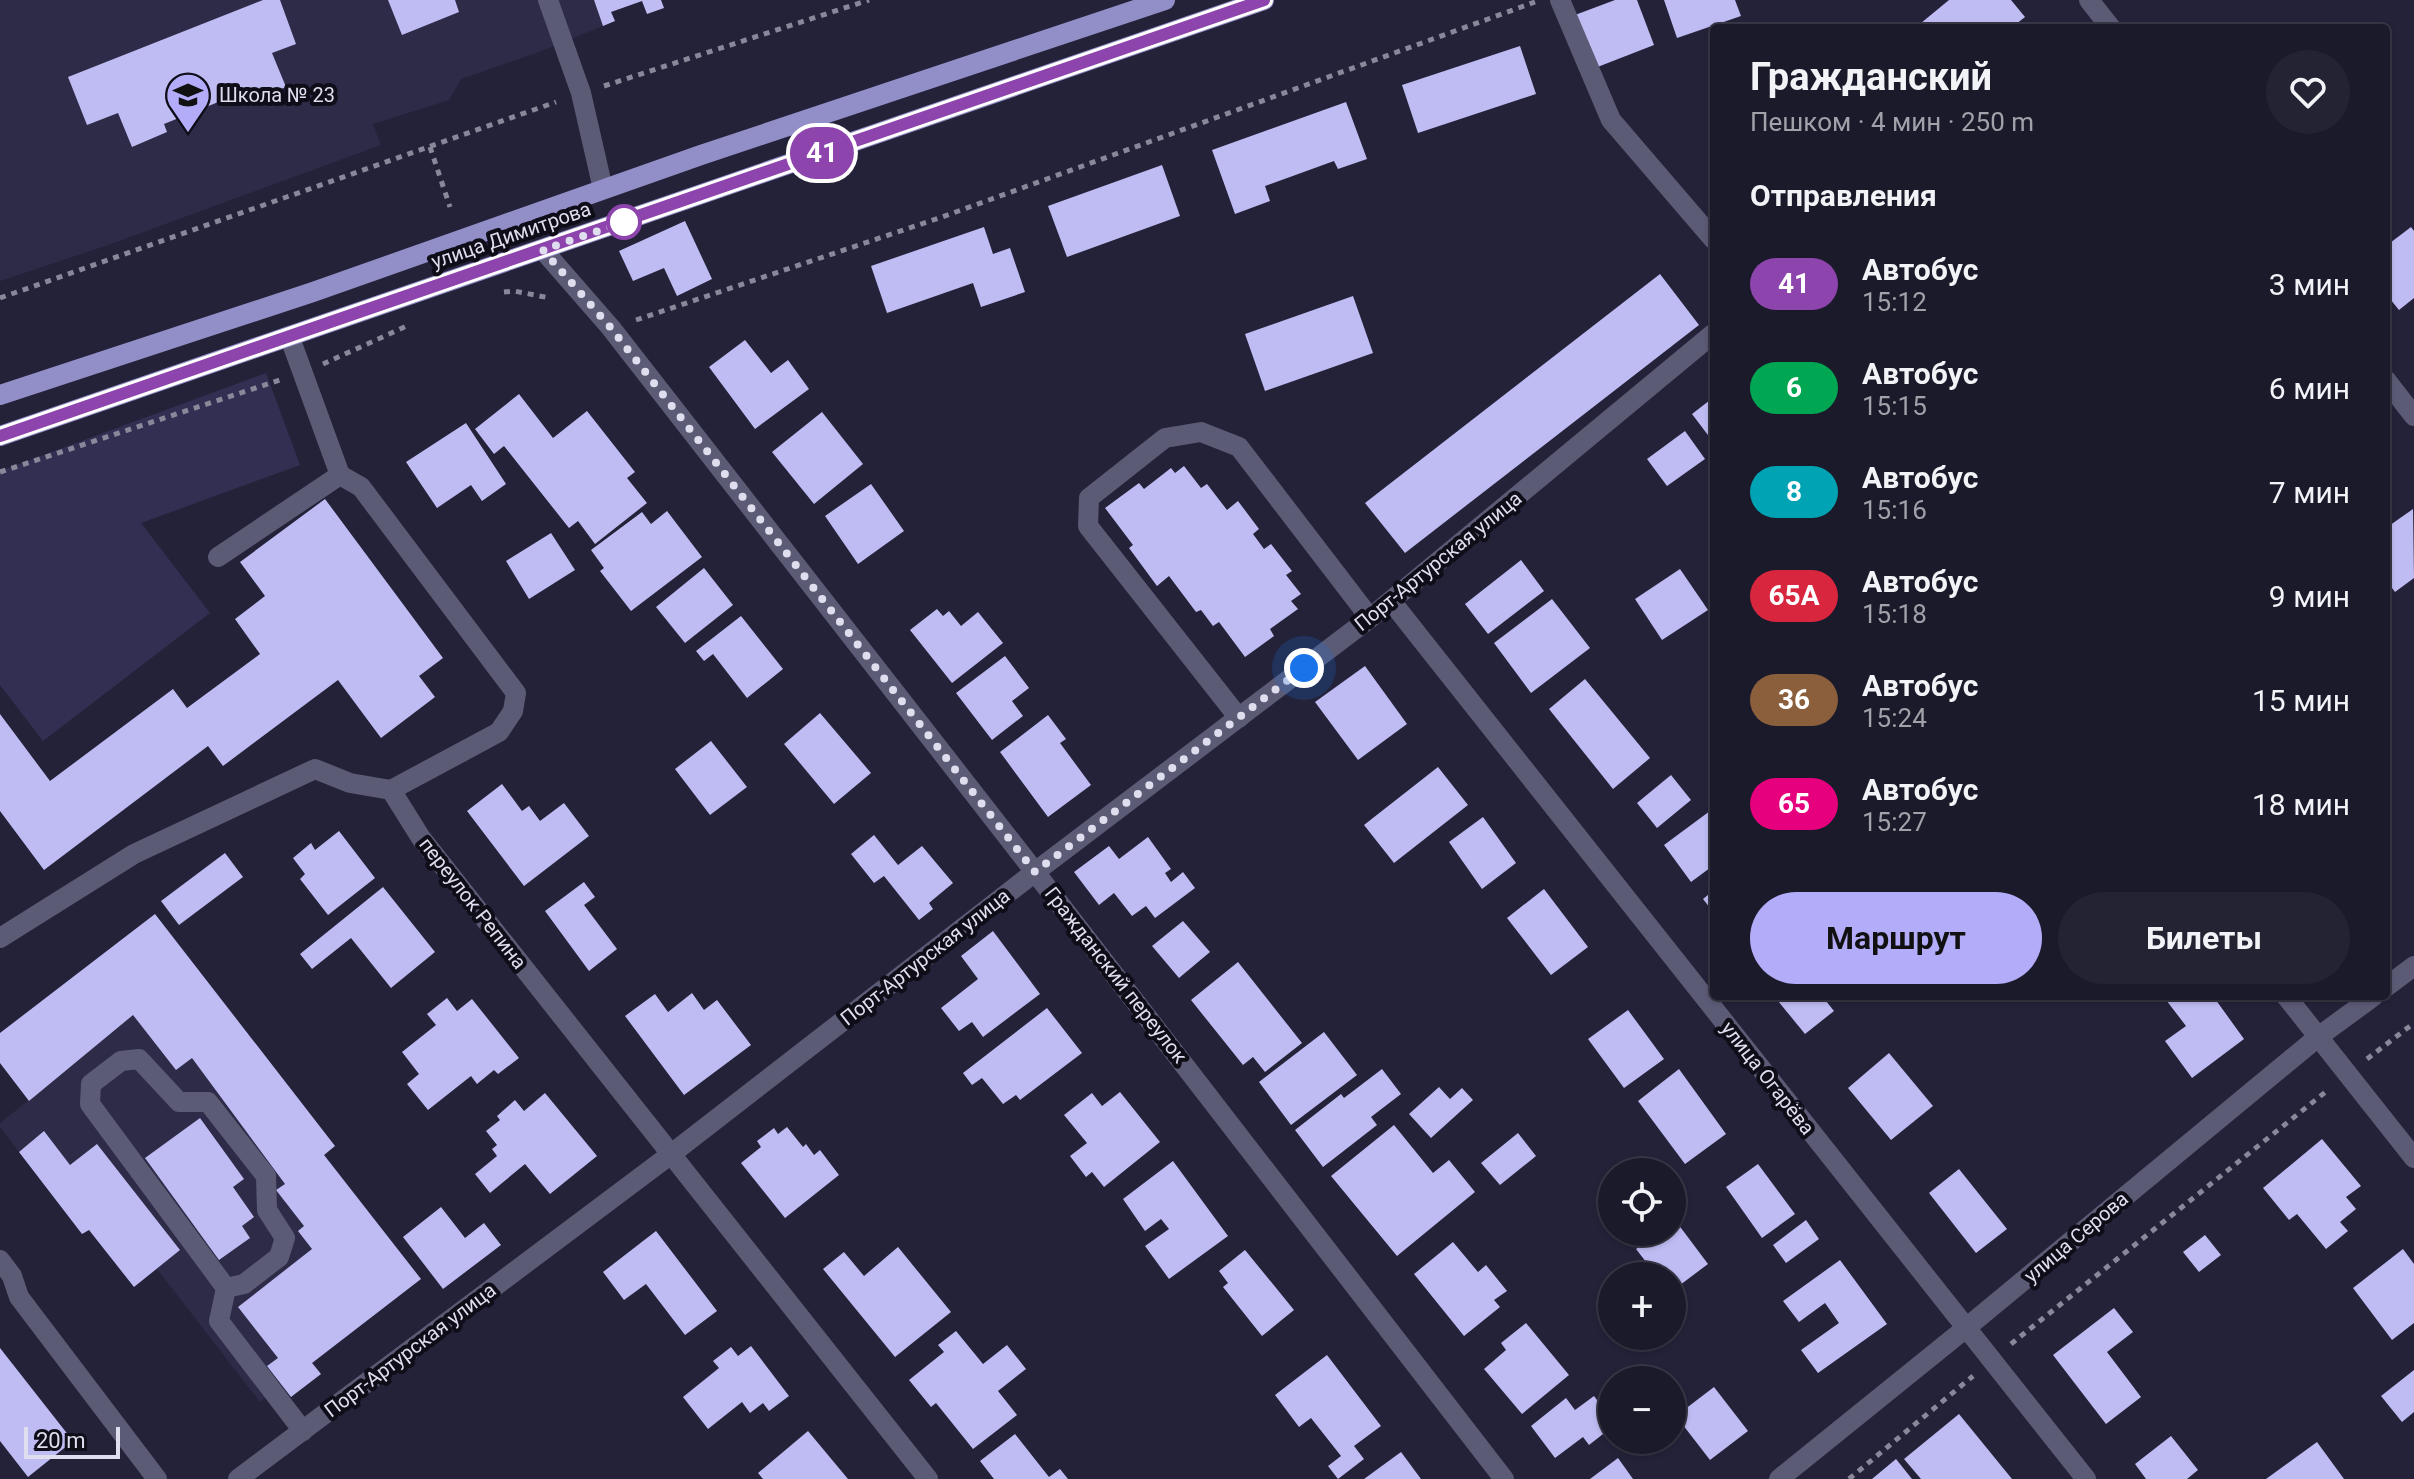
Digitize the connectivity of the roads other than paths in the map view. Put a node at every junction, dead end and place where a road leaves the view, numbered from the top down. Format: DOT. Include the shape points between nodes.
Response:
graph roads {
  1 [pos="548,0"];
  2 [pos="1165,0"];
  3 [pos="1560,0"];
  4 [pos="2089,0"];
  5 [pos="1253,2"];
  6 [pos="2101,24"];
  7 [pos="603,189"];
  8 [pos="1710,235"];
  9 [pos="543,250"];
  10 [pos="1710,336"];
  11 [pos="290,338"];
  12 [pos="2390,385"];
  13 [pos="0,395"];
  14 [pos="2414,416"];
  15 [pos="0,436"];
  16 [pos="340,475"];
  17 [pos="218,557"];
  18 [pos="1391,601"];
  19 [pos="1370,618"];
  20 [pos="1239,718"];
  21 [pos="391,790"];
  22 [pos="1035,872"];
  23 [pos="0,938"];
  24 [pos="2414,966"];
  25 [pos="2390,984"];
  26 [pos="2289,1000"];
  27 [pos="2369,1000"];
  28 [pos="2318,1037"];
  29 [pos="670,1155"];
  30 [pos="2414,1158"];
  31 [pos="0,1260"];
  32 [pos="226,1288"];
  33 [pos="1966,1328"];
  34 [pos="303,1431"];
  35 [pos="157,1479"];
  36 [pos="238,1479"];
  37 [pos="928,1479"];
  38 [pos="1504,1479"];
  39 [pos="1779,1479"];
  40 [pos="2086,1479"];
  1 -- 7 [label="street" via="581,93"];
  2 -- 7 [label="main road, улица Димитрова"];
  3 -- 8 [label="street" via="1611,120"];
  4 -- 6 [label="street"];
  5 -- 9 [label="main road, улица Димитрова"];
  7 -- 13 [label="main road, улица Димитрова"];
  9 -- 11 [label="main road, улица Димитрова"];
  9 -- 22 [label="street, Гражданский переулок" via="611,328"];
  10 -- 18 [label="street, Порт-Артурская улица"];
  11 -- 15 [label="main road, улица Димитрова"];
  11 -- 16 [label="street"];
  12 -- 14 [label="street"];
  16 -- 17 [label="street"];
  16 -- 21 [label="street" via="361,487 516,693 513,711 499,732"];
  18 -- 19 [label="street, Порт-Артурская улица"];
  18 -- 33 [label="street, улица Огарёва"];
  19 -- 20 [label="street, Порт-Артурская улица"];
  19 -- 20 [label="street" via="1239,447 1201,432 1165,438 1089,498 1088,526"];
  20 -- 22 [label="street, Порт-Артурская улица"];
  21 -- 23 [label="street" via="350,783 315,769 134,854"];
  21 -- 29 [label="street, переулок Репина" via="421,838"];
  22 -- 29 [label="street, Порт-Артурская улица"];
  22 -- 38 [label="street, Гражданский переулок"];
  24 -- 25 [label="street"];
  26 -- 28 [label="street"];
  27 -- 28 [label="street, улица Серова"];
  28 -- 30 [label="street"];
  28 -- 33 [label="street, улица Серова"];
  29 -- 34 [label="street, Порт-Артурская улица"];
  29 -- 37 [label="street, переулок Репина"];
  31 -- 35 [label="street" via="19,1297"];
  32 -- 32 [label="street" via="90,1104 91,1084 121,1061 139,1059 179,1102 208,1102 266,1176 267,1210 285,1238 279,1257 244,1284"];
  32 -- 34 [label="street" via="219,1321"];
  33 -- 39 [label="street, улица Серова"];
  33 -- 40 [label="street, улица Огарёва"];
  34 -- 36 [label="street, Порт-Артурская улица"];
}
